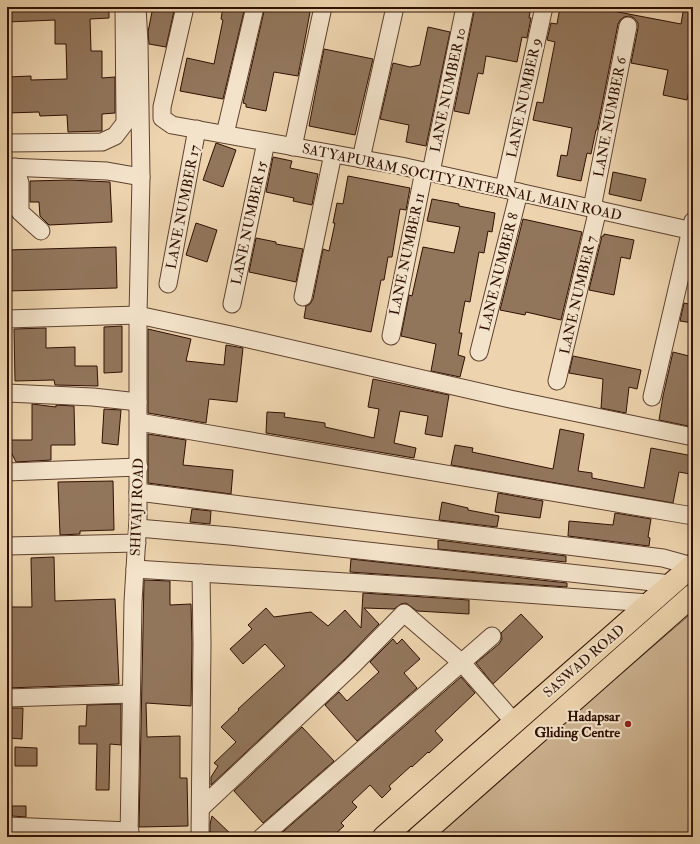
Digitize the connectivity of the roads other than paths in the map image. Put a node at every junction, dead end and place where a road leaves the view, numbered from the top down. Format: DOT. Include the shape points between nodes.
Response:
graph roads {
  1 [pos="124,7"];
  2 [pos="137,7"];
  3 [pos="184,7"];
  4 [pos="255,7"];
  5 [pos="323,7"];
  6 [pos="395,7"];
  7 [pos="465,7"];
  8 [pos="544,7"];
  9 [pos="628,26"];
  10 [pos="197,129"];
  11 [pos="225,134"];
  12 [pos="266,142"];
  13 [pos="7,143"];
  14 [pos="293,146"];
  15 [pos="333,154"];
  16 [pos="361,159"];
  17 [pos="11,167"];
  18 [pos="428,172"];
  19 [pos="141,177"];
  20 [pos="511,190"];
  21 [pos="595,209"];
  22 [pos="692,227"];
  23 [pos="41,231"];
  24 [pos="168,284"];
  25 [pos="303,297"];
  26 [pos="232,304"];
  27 [pos="138,316"];
  28 [pos="7,319"];
  29 [pos="390,336"];
  30 [pos="479,352"];
  31 [pos="557,381"];
  32 [pos="7,393"];
  33 [pos="652,397"];
  34 [pos="138,402"];
  35 [pos="139,422"];
  36 [pos="693,438"];
  37 [pos="139,467"];
  38 [pos="7,472"];
  39 [pos="138,492"];
  40 [pos="693,516"];
  41 [pos="137,536"];
  42 [pos="7,546"];
  43 [pos="692,565"];
  44 [pos="135,569"];
  45 [pos="201,573"];
  46 [pos="671,584"];
  47 [pos="693,595"];
  48 [pos="649,603"];
  49 [pos="492,636"];
  50 [pos="462,663"];
  51 [pos="131,694"];
  52 [pos="7,698"];
  53 [pos="514,722"];
  54 [pos="201,808"];
  55 [pos="7,826"];
  56 [pos="130,834"];
  57 [pos="200,837"];
  58 [pos="262,837"];
  59 [pos="384,837"];
  60 [pos="419,837"];
  1 -- 13 [label="street" via="125,123 115,136 102,142"];
  2 -- 19 [label="street, SHIVAJI ROAD" via="140,42"];
  3 -- 10 [label="street, SATYAPURAM SOCITY INTERNAL MAIN ROAD" via="162,106 162,118 172,125"];
  4 -- 11 [label="street"];
  5 -- 14 [label="street"];
  6 -- 16 [label="street"];
  7 -- 18 [label="street, LANE NUMBER 10"];
  8 -- 20 [label="street, LANE NUMBER 9"];
  9 -- 21 [label="street, LANE NUMBER 6"];
  10 -- 11 [label="street, SATYAPURAM SOCITY INTERNAL MAIN ROAD"];
  10 -- 24 [label="street, LANE NUMBER 17"];
  11 -- 12 [label="street, SATYAPURAM SOCITY INTERNAL MAIN ROAD"];
  12 -- 14 [label="street, SATYAPURAM SOCITY INTERNAL MAIN ROAD"];
  12 -- 26 [label="street, LANE NUMBER 15"];
  14 -- 15 [label="street, SATYAPURAM SOCITY INTERNAL MAIN ROAD"];
  15 -- 16 [label="street, SATYAPURAM SOCITY INTERNAL MAIN ROAD"];
  15 -- 25 [label="street"];
  16 -- 18 [label="street, SATYAPURAM SOCITY INTERNAL MAIN ROAD"];
  17 -- 19 [label="street" via="107,171"];
  17 -- 23 [label="street" via="20,183 20,212"];
  18 -- 20 [label="street, SATYAPURAM SOCITY INTERNAL MAIN ROAD"];
  18 -- 29 [label="street, LANE NUMBER 11"];
  19 -- 27 [label="street, SHIVAJI ROAD"];
  20 -- 21 [label="street, SATYAPURAM SOCITY INTERNAL MAIN ROAD"];
  20 -- 30 [label="street, LANE NUMBER 8"];
  21 -- 22 [label="street, SATYAPURAM SOCITY INTERNAL MAIN ROAD"];
  21 -- 31 [label="street, LANE NUMBER 7"];
  22 -- 33 [label="street"];
  27 -- 28 [label="street"];
  27 -- 34 [label="street, SHIVAJI ROAD"];
  27 -- 36 [label="street"];
  32 -- 34 [label="street"];
  34 -- 35 [label="street, SHIVAJI ROAD"];
  35 -- 37 [label="street, SHIVAJI ROAD"];
  35 -- 40 [label="street"];
  37 -- 38 [label="street"];
  37 -- 39 [label="street, SHIVAJI ROAD"];
  39 -- 41 [label="street, SHIVAJI ROAD"];
  39 -- 43 [label="street" via="663,558"];
  41 -- 42 [label="street"];
  41 -- 44 [label="street, SHIVAJI ROAD"];
  41 -- 46 [label="street" via="230,536"];
  43 -- 46 [label="highway, SASWAD ROAD"];
  44 -- 45 [label="street"];
  44 -- 51 [label="street, SHIVAJI ROAD"];
  45 -- 48 [label="street"];
  45 -- 54 [label="street"];
  46 -- 48 [label="highway, SASWAD ROAD"];
  47 -- 60 [label="highway, SASWAD ROAD"];
  48 -- 53 [label="highway, SASWAD ROAD"];
  49 -- 50 [label="street"];
  50 -- 53 [label="street"];
  50 -- 54 [label="street" via="404,613 353,665"];
  50 -- 58 [label="street"];
  51 -- 52 [label="street"];
  51 -- 56 [label="street, SHIVAJI ROAD"];
  53 -- 59 [label="highway, SASWAD ROAD"];
  54 -- 57 [label="street"];
  55 -- 56 [label="street"];
}
